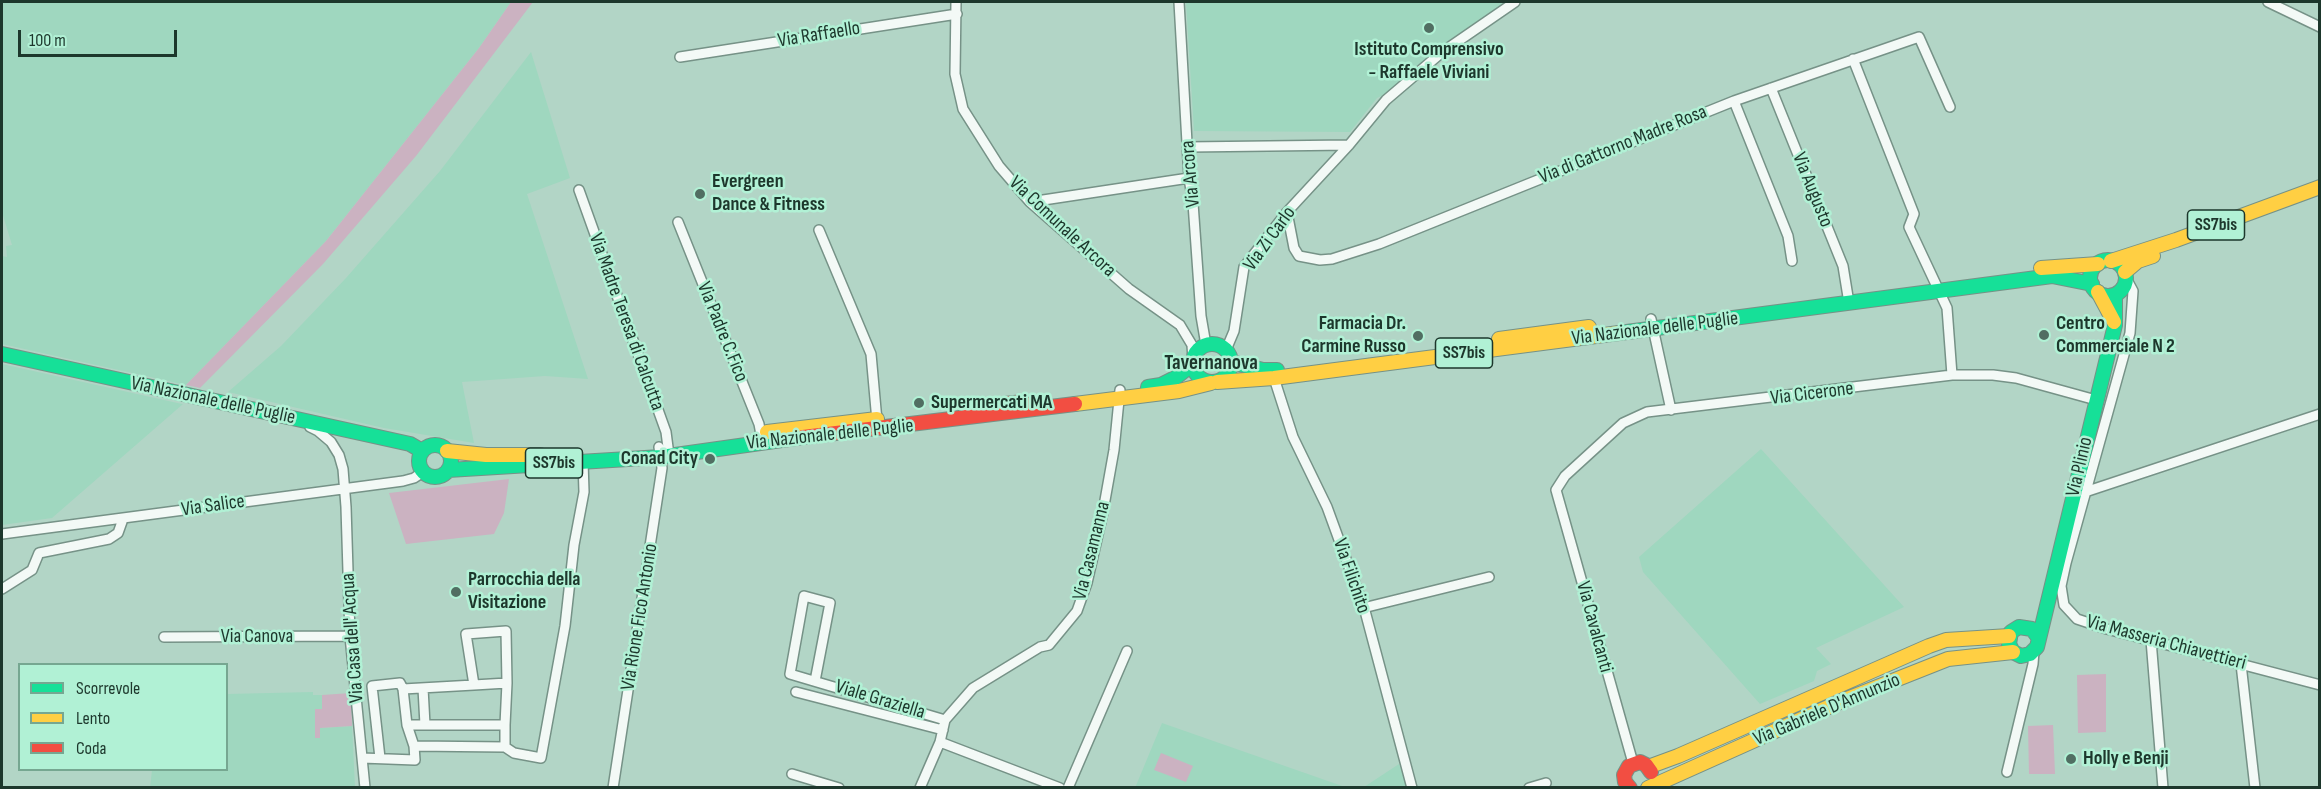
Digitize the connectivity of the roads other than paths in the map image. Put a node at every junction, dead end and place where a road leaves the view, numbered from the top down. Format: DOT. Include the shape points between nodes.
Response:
graph roads {
  1 [pos="956,2"];
  2 [pos="1179,2"];
  3 [pos="1515,2"];
  4 [pos="2268,2"];
  5 [pos="957,14"];
  6 [pos="2319,27"];
  7 [pos="680,57"];
  8 [pos="1853,59"];
  9 [pos="1771,88"];
  10 [pos="1734,101"];
  11 [pos="1950,107"];
  12 [pos="1349,145"];
  13 [pos="1188,147"];
  14 [pos="1189,178"];
  15 [pos="2319,187"];
  16 [pos="579,190"];
  17 [pos="2319,195"];
  18 [pos="1030,202"];
  19 [pos="1287,212"];
  20 [pos="678,222"];
  21 [pos="819,230"];
  22 [pos="1792,261"];
  23 [pos="2104,262"];
  24 [pos="2126,275"];
  25 [pos="1937,287"];
  26 [pos="2095,288"];
  27 [pos="2117,293"];
  28 [pos="1848,298"];
  29 [pos="2132,315"];
  30 [pos="1652,324"];
  31 [pos="2115,326"];
  32 [pos="1206,345"];
  33 [pos="2,354"];
  34 [pos="1228,356"];
  35 [pos="1193,362"];
  36 [pos="1273,374"];
  37 [pos="1952,375"];
  38 [pos="1214,382"];
  39 [pos="1120,394"];
  40 [pos="2096,400"];
  41 [pos="1671,410"];
  42 [pos="2319,414"];
  43 [pos="286,417"];
  44 [pos="877,425"];
  45 [pos="761,437"];
  46 [pos="422,451"];
  47 [pos="447,451"];
  48 [pos="664,451"];
  49 [pos="583,461"];
  50 [pos="448,470"];
  51 [pos="423,471"];
  52 [pos="343,488"];
  53 [pos="1556,490"];
  54 [pos="2085,492"];
  55 [pos="123,519"];
  56 [pos="2,534"];
  57 [pos="1489,577"];
  58 [pos="2,590"];
  59 [pos="1363,608"];
  60 [pos="350,636"];
  61 [pos="2009,636"];
  62 [pos="164,637"];
  63 [pos="2033,638"];
  64 [pos="2151,640"];
  65 [pos="1127,651"];
  66 [pos="2013,652"];
  67 [pos="2241,664"];
  68 [pos="815,681"];
  69 [pos="507,683"];
  70 [pos="2319,684"];
  71 [pos="474,685"];
  72 [pos="403,688"];
  73 [pos="423,688"];
  74 [pos="796,692"];
  75 [pos="945,720"];
  76 [pos="407,725"];
  77 [pos="425,725"];
  78 [pos="505,725"];
  79 [pos="943,730"];
  80 [pos="940,742"];
  81 [pos="414,746"];
  82 [pos="505,747"];
  83 [pos="362,758"];
  84 [pos="380,758"];
  85 [pos="1633,763"];
  86 [pos="1648,767"];
  87 [pos="2007,772"];
  88 [pos="792,774"];
  89 [pos="1546,783"];
  90 [pos="1625,786"];
  91 [pos="364,788"];
  92 [pos="613,788"];
  93 [pos="839,788"];
  94 [pos="920,788"];
  95 [pos="1060,788"];
  96 [pos="1068,788"];
  97 [pos="1413,788"];
  98 [pos="1529,788"];
  99 [pos="1647,788"];
  100 [pos="2163,788"];
  101 [pos="2255,788"];
  1 -- 5 [label="street, Via Comunale Arcora"];
  2 -- 13 [label="street, Via Arcora"];
  3 -- 12 [label="street, Via Zi Carlo" via="1441,53 1386,100"];
  4 -- 6 [label="street"];
  5 -- 7 [label="street, Via Raffaello"];
  5 -- 18 [label="street, Via Comunale Arcora" via="955,74 963,110 999,166"];
  8 -- 9 [label="street, Via di Gattorno Madre Rosa"];
  8 -- 11 [label="street, Via di Gattorno Madre Rosa" via="1919,37"];
  8 -- 25 [label="street" via="1912,208 1909,227"];
  9 -- 10 [label="street, Via di Gattorno Madre Rosa"];
  9 -- 28 [label="street, Via Augusto" via="1843,266"];
  10 -- 19 [label="street, Via di Gattorno Madre Rosa" via="1379,244 1332,259 1299,256"];
  10 -- 22 [label="street" via="1788,236"];
  12 -- 13 [label="street"];
  12 -- 19 [label="street, Via Zi Carlo"];
  13 -- 14 [label="street, Via Arcora"];
  14 -- 18 [label="street"];
  14 -- 32 [label="street, Via Arcora"];
  15 -- 23 [label="main road, Via Nazionale delle Puglie / SS7bis"];
  16 -- 48 [label="street, Via Madre Teresa di Calcutta" via="666,432"];
  17 -- 24 [label="main road, SS7bis" via="2138,261"];
  18 -- 35 [label="street, Via Comunale Arcora" via="1129,289 1180,325 1192,345"];
  19 -- 34 [label="street, Via Zi Carlo" via="1244,267"];
  20 -- 45 [label="street, Via Padre C.Fico"];
  21 -- 44 [label="street" via="871,354"];
  23 -- 24 [label="main road" via="2120,264"];
  23 -- 25 [label="main road, Via Nazionale delle Puglie / SS7bis" via="2042,268"];
  23 -- 26 [label="main road" via="2091,273"];
  24 -- 27 [label="main road"];
  24 -- 29 [label="street" via="2133,291"];
  25 -- 26 [label="main road, Via Nazionale delle Puglie / SS7bis" via="2052,276"];
  25 -- 28 [label="main road, Via Nazionale delle Puglie / SS7bis"];
  25 -- 37 [label="street" via="1947,308"];
  26 -- 27 [label="main road, SS7bis" via="2103,295"];
  26 -- 31 [label="main road"];
  27 -- 29 [label="street"];
  27 -- 31 [label="main road, Via Plinio"];
  28 -- 30 [label="main road, Via Nazionale delle Puglie / SS7bis"];
  29 -- 54 [label="street, Via Masseria Chiavettieri"];
  30 -- 36 [label="main road, Via Nazionale delle Puglie / SS7bis"];
  30 -- 41 [label="street"];
  31 -- 40 [label="main road, Via Plinio"];
  32 -- 34 [label="main road" via="1217,345"];
  32 -- 35 [label="main road, SS7bis"];
  33 -- 43 [label="main road, Via Nazionale delle Puglie / SS7bis"];
  34 -- 36 [label="main road, Via Nazionale delle Puglie"];
  34 -- 38 [label="main road" via="1228,374"];
  35 -- 38 [label="main road" via="1200,379"];
  35 -- 39 [label="main road, Via Nazionale delle Puglie / SS7bis" via="1161,385"];
  36 -- 38 [label="main road, Via Nazionale delle Puglie / SS7bis"];
  36 -- 59 [label="street, Via Filichito" via="1293,436 1327,507"];
  37 -- 40 [label="street, Via Cicerone" via="2016,378"];
  37 -- 41 [label="street, Via Cicerone"];
  38 -- 39 [label="main road, Via Nazionale delle Puglie / SS7bis" via="1179,391"];
  39 -- 44 [label="main road, Via Nazionale delle Puglie / SS7bis"];
  39 -- 75 [label="street, Via Casamanna" via="1102,517 1077,611 1049,645 972,688"];
  40 -- 63 [label="main road, Via Plinio" via="2046,609"];
  41 -- 53 [label="street, Via Cicerone" via="1647,412 1623,423 1565,476"];
  42 -- 54 [label="street"];
  43 -- 46 [label="main road, Via Nazionale delle Puglie / SS7bis" via="410,444"];
  43 -- 52 [label="street, Via Casa dell' Acqua" via="318,431 330,442 343,468"];
  44 -- 45 [label="main road, Via Nazionale delle Puglie / SS7bis"];
  45 -- 48 [label="main road, Via Nazionale delle Puglie / SS7bis"];
  46 -- 47 [label="main road, SS7bis" via="435,445"];
  46 -- 51 [label="main road" via="419,459"];
  47 -- 48 [label="main road, Via Nazionale delle Puglie / SS7bis" via="486,455"];
  47 -- 50 [label="main road" via="451,461"];
  48 -- 49 [label="main road, Via Nazionale delle Puglie / SS7bis"];
  48 -- 92 [label="street, Via Rione Fico Antonio"];
  49 -- 50 [label="main road, Via Nazionale delle Puglie / SS7bis"];
  49 -- 82 [label="street" via="584,492 542,758 514,753"];
  50 -- 51 [label="main road, SS7bis" via="436,477"];
  51 -- 52 [label="street, Via Salice" via="403,481"];
  52 -- 55 [label="street, Via Salice"];
  52 -- 60 [label="street, Via Casa dell' Acqua"];
  53 -- 85 [label="street, Via Cavalcanti"];
  54 -- 64 [label="street, Via Masseria Chiavettieri" via="2061,586 2064,605 2077,619"];
  55 -- 56 [label="street, Via Salice"];
  55 -- 58 [label="street" via="118,532 109,539 39,553 32,570"];
  57 -- 59 [label="street"];
  59 -- 97 [label="street, Via Filichito"];
  60 -- 62 [label="street, Via Canova"];
  60 -- 83 [label="street, Via Casa dell' Acqua"];
  61 -- 63 [label="main road" via="2015,629"];
  61 -- 66 [label="main road"];
  61 -- 86 [label="main road, Via Gabriele D'Annunzio" via="1946,640 1929,646"];
  63 -- 66 [label="main road" via="2026,656"];
  63 -- 87 [label="street, Via Plinio" via="2034,664"];
  64 -- 67 [label="street, Via Masseria Chiavettieri"];
  64 -- 100 [label="street"];
  65 -- 96 [label="street"];
  66 -- 99 [label="main road, Via Gabriele D'Annunzio" via="1948,659 1842,701"];
  67 -- 70 [label="street, Via Masseria Chiavettieri"];
  67 -- 101 [label="street"];
  68 -- 68 [label="street, Viale Graziella" via="830,603 804,596 790,674"];
  68 -- 75 [label="street, Viale Graziella"];
  69 -- 71 [label="street"];
  69 -- 71 [label="street" via="506,631 466,634"];
  69 -- 78 [label="street"];
  71 -- 73 [label="street"];
  72 -- 73 [label="street"];
  72 -- 76 [label="street"];
  72 -- 84 [label="street" via="400,683 372,686"];
  73 -- 77 [label="street"];
  74 -- 79 [label="street"];
  75 -- 79 [label="street, Via Casamanna"];
  76 -- 77 [label="street"];
  76 -- 81 [label="street"];
  77 -- 78 [label="street"];
  78 -- 82 [label="street"];
  79 -- 80 [label="street, Via Casamanna"];
  80 -- 94 [label="street, Via Casamanna"];
  80 -- 95 [label="street"];
  81 -- 82 [label="street"];
  81 -- 84 [label="street" via="415,760"];
  83 -- 84 [label="street"];
  83 -- 91 [label="street, Via Casa dell' Acqua"];
  85 -- 86 [label="main road"];
  85 -- 90 [label="main road" via="1624,775"];
  86 -- 99 [label="main road, Via Gabriele D'Annunzio" via="1652,776"];
  88 -- 93 [label="street"];
  89 -- 98 [label="street"];
}
